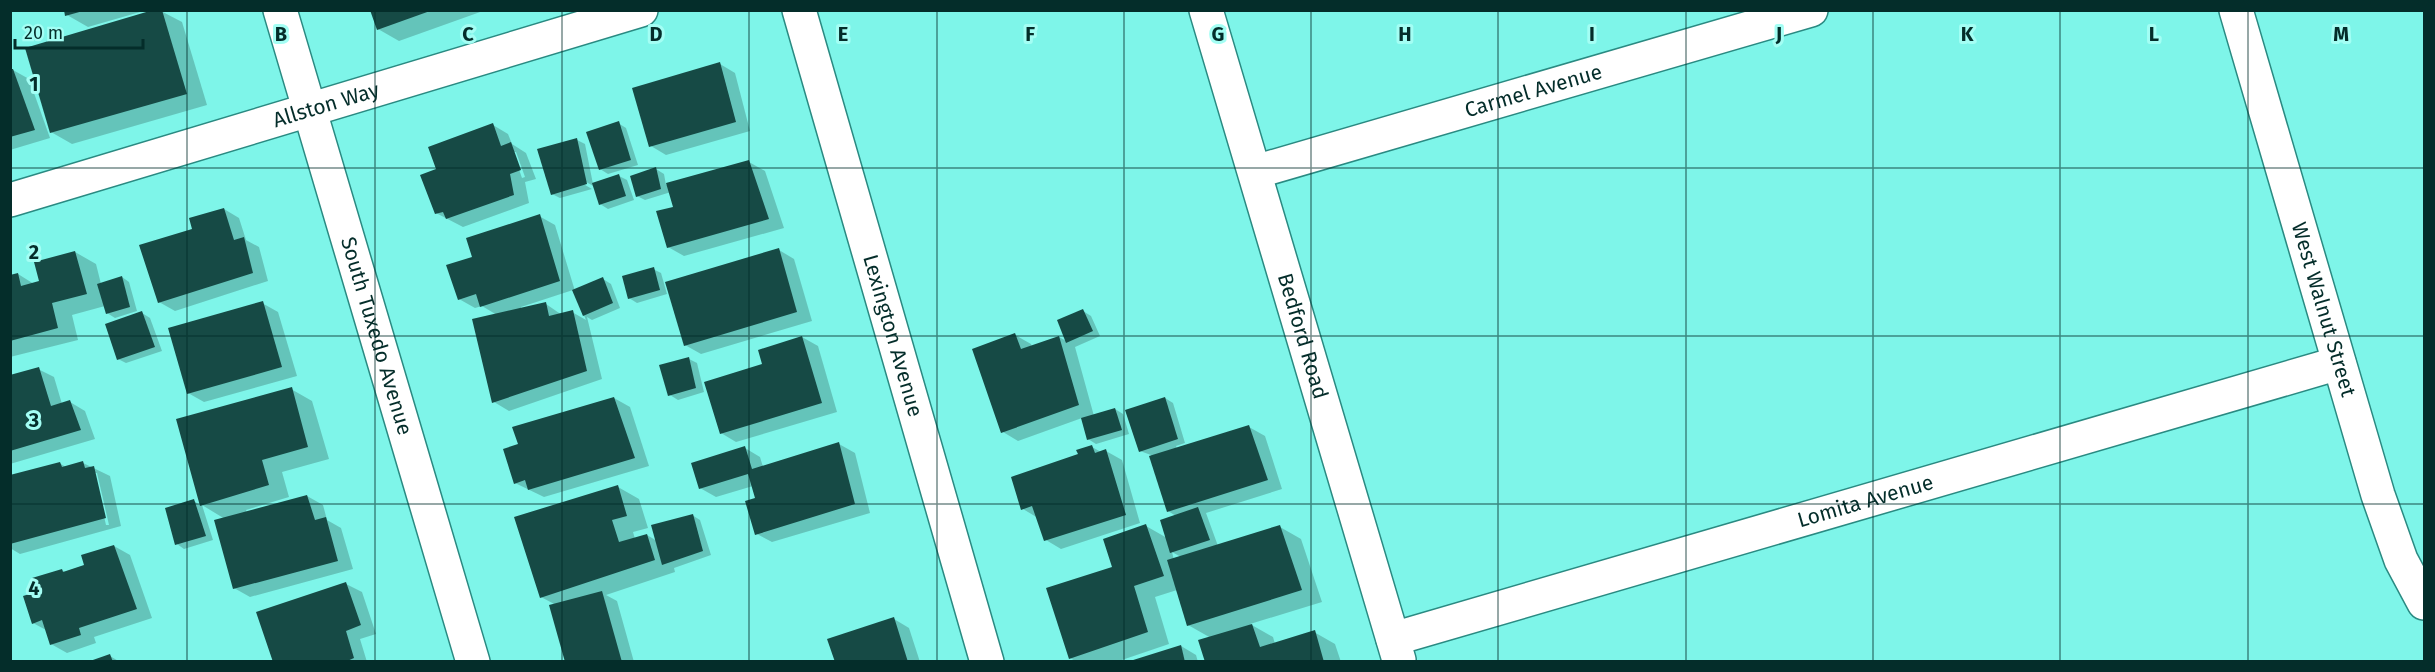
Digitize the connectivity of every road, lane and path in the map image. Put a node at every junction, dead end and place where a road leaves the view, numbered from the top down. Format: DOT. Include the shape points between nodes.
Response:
graph roads {
  1 [pos="280,10"];
  2 [pos="641,10"];
  3 [pos="799,10"];
  4 [pos="1206,10"];
  5 [pos="1811,10"];
  6 [pos="2236,10"];
  7 [pos="310,109"];
  8 [pos="1255,172"];
  9 [pos="10,200"];
  10 [pos="2340,363"];
  11 [pos="2424,603"];
  12 [pos="1396,650"];
  13 [pos="473,662"];
  14 [pos="987,662"];
  1 -- 7 [label="street, South Tuxedo Avenue"];
  2 -- 7 [label="street, Allston Way"];
  3 -- 14 [label="street, Lexington Avenue"];
  4 -- 8 [label="street, Bedford Road"];
  5 -- 8 [label="street, Carmel Avenue"];
  6 -- 10 [label="street, West Walnut Street"];
  7 -- 9 [label="street, Allston Way"];
  7 -- 13 [label="street, South Tuxedo Avenue"];
  8 -- 12 [label="street, Bedford Road"];
  10 -- 11 [label="street, West Walnut Street" via="2381,506 2401,560"];
  10 -- 12 [label="street, Lomita Avenue"];
}
